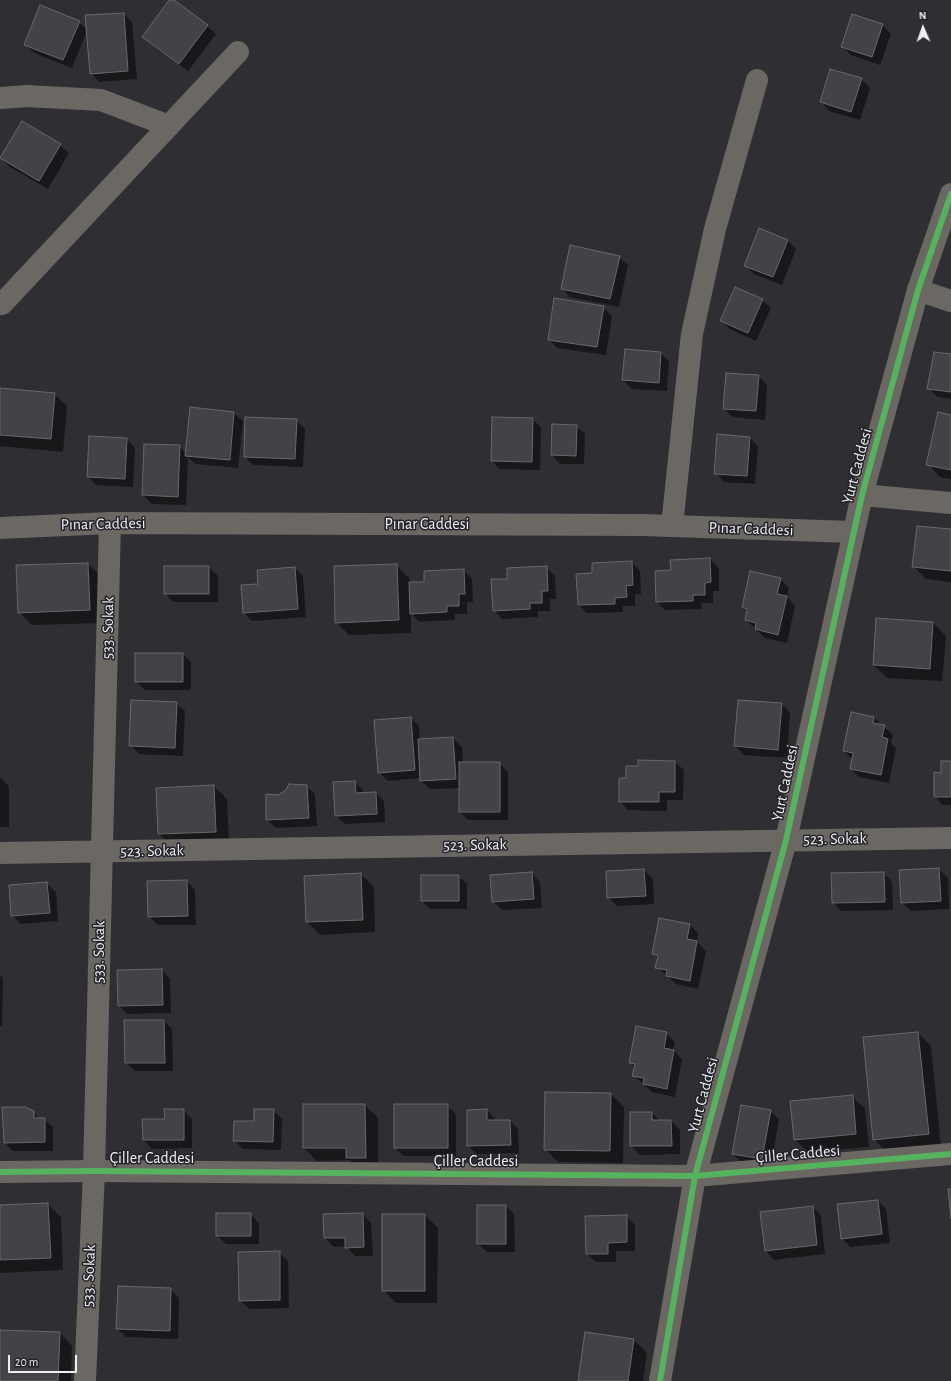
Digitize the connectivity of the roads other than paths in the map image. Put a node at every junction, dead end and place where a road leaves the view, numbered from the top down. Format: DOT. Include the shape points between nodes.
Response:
graph roads {
  1 [pos="238,52"];
  2 [pos="757,80"];
  3 [pos="0,98"];
  4 [pos="169,126"];
  5 [pos="951,194"];
  6 [pos="918,290"];
  7 [pos="951,301"];
  8 [pos="0,304"];
  9 [pos="862,495"];
  10 [pos="951,503"];
  11 [pos="110,523"];
  12 [pos="672,526"];
  13 [pos="0,528"];
  14 [pos="853,532"];
  15 [pos="951,838"];
  16 [pos="786,840"];
  17 [pos="102,851"];
  18 [pos="0,853"];
  19 [pos="951,1154"];
  20 [pos="94,1170"];
  21 [pos="0,1172"];
  22 [pos="695,1176"];
  23 [pos="85,1381"];
  24 [pos="660,1381"];
  1 -- 4 [label="street"];
  2 -- 12 [label="street" via="715,229 692,334"];
  3 -- 4 [label="street" via="27,96 101,100"];
  4 -- 8 [label="street"];
  5 -- 6 [label="street, Yurt Caddesi"];
  6 -- 7 [label="street"];
  6 -- 9 [label="street, Yurt Caddesi"];
  9 -- 10 [label="street"];
  9 -- 14 [label="street, Yurt Caddesi"];
  11 -- 12 [label="street, Pınar Caddesi"];
  11 -- 13 [label="street, Pınar Caddesi"];
  11 -- 17 [label="street, 533. Sokak"];
  12 -- 14 [label="street, Pınar Caddesi"];
  14 -- 16 [label="street, Yurt Caddesi"];
  15 -- 16 [label="street, 523. Sokak"];
  16 -- 17 [label="street, 523. Sokak"];
  16 -- 22 [label="street, Yurt Caddesi"];
  17 -- 18 [label="street, 523. Sokak"];
  17 -- 20 [label="street, 533. Sokak"];
  19 -- 22 [label="street, Çiller Caddesi"];
  20 -- 21 [label="street, Çiller Caddesi"];
  20 -- 22 [label="street, Çiller Caddesi"];
  20 -- 23 [label="street, 533. Sokak"];
  22 -- 24 [label="street, Yurt Caddesi"];
}
